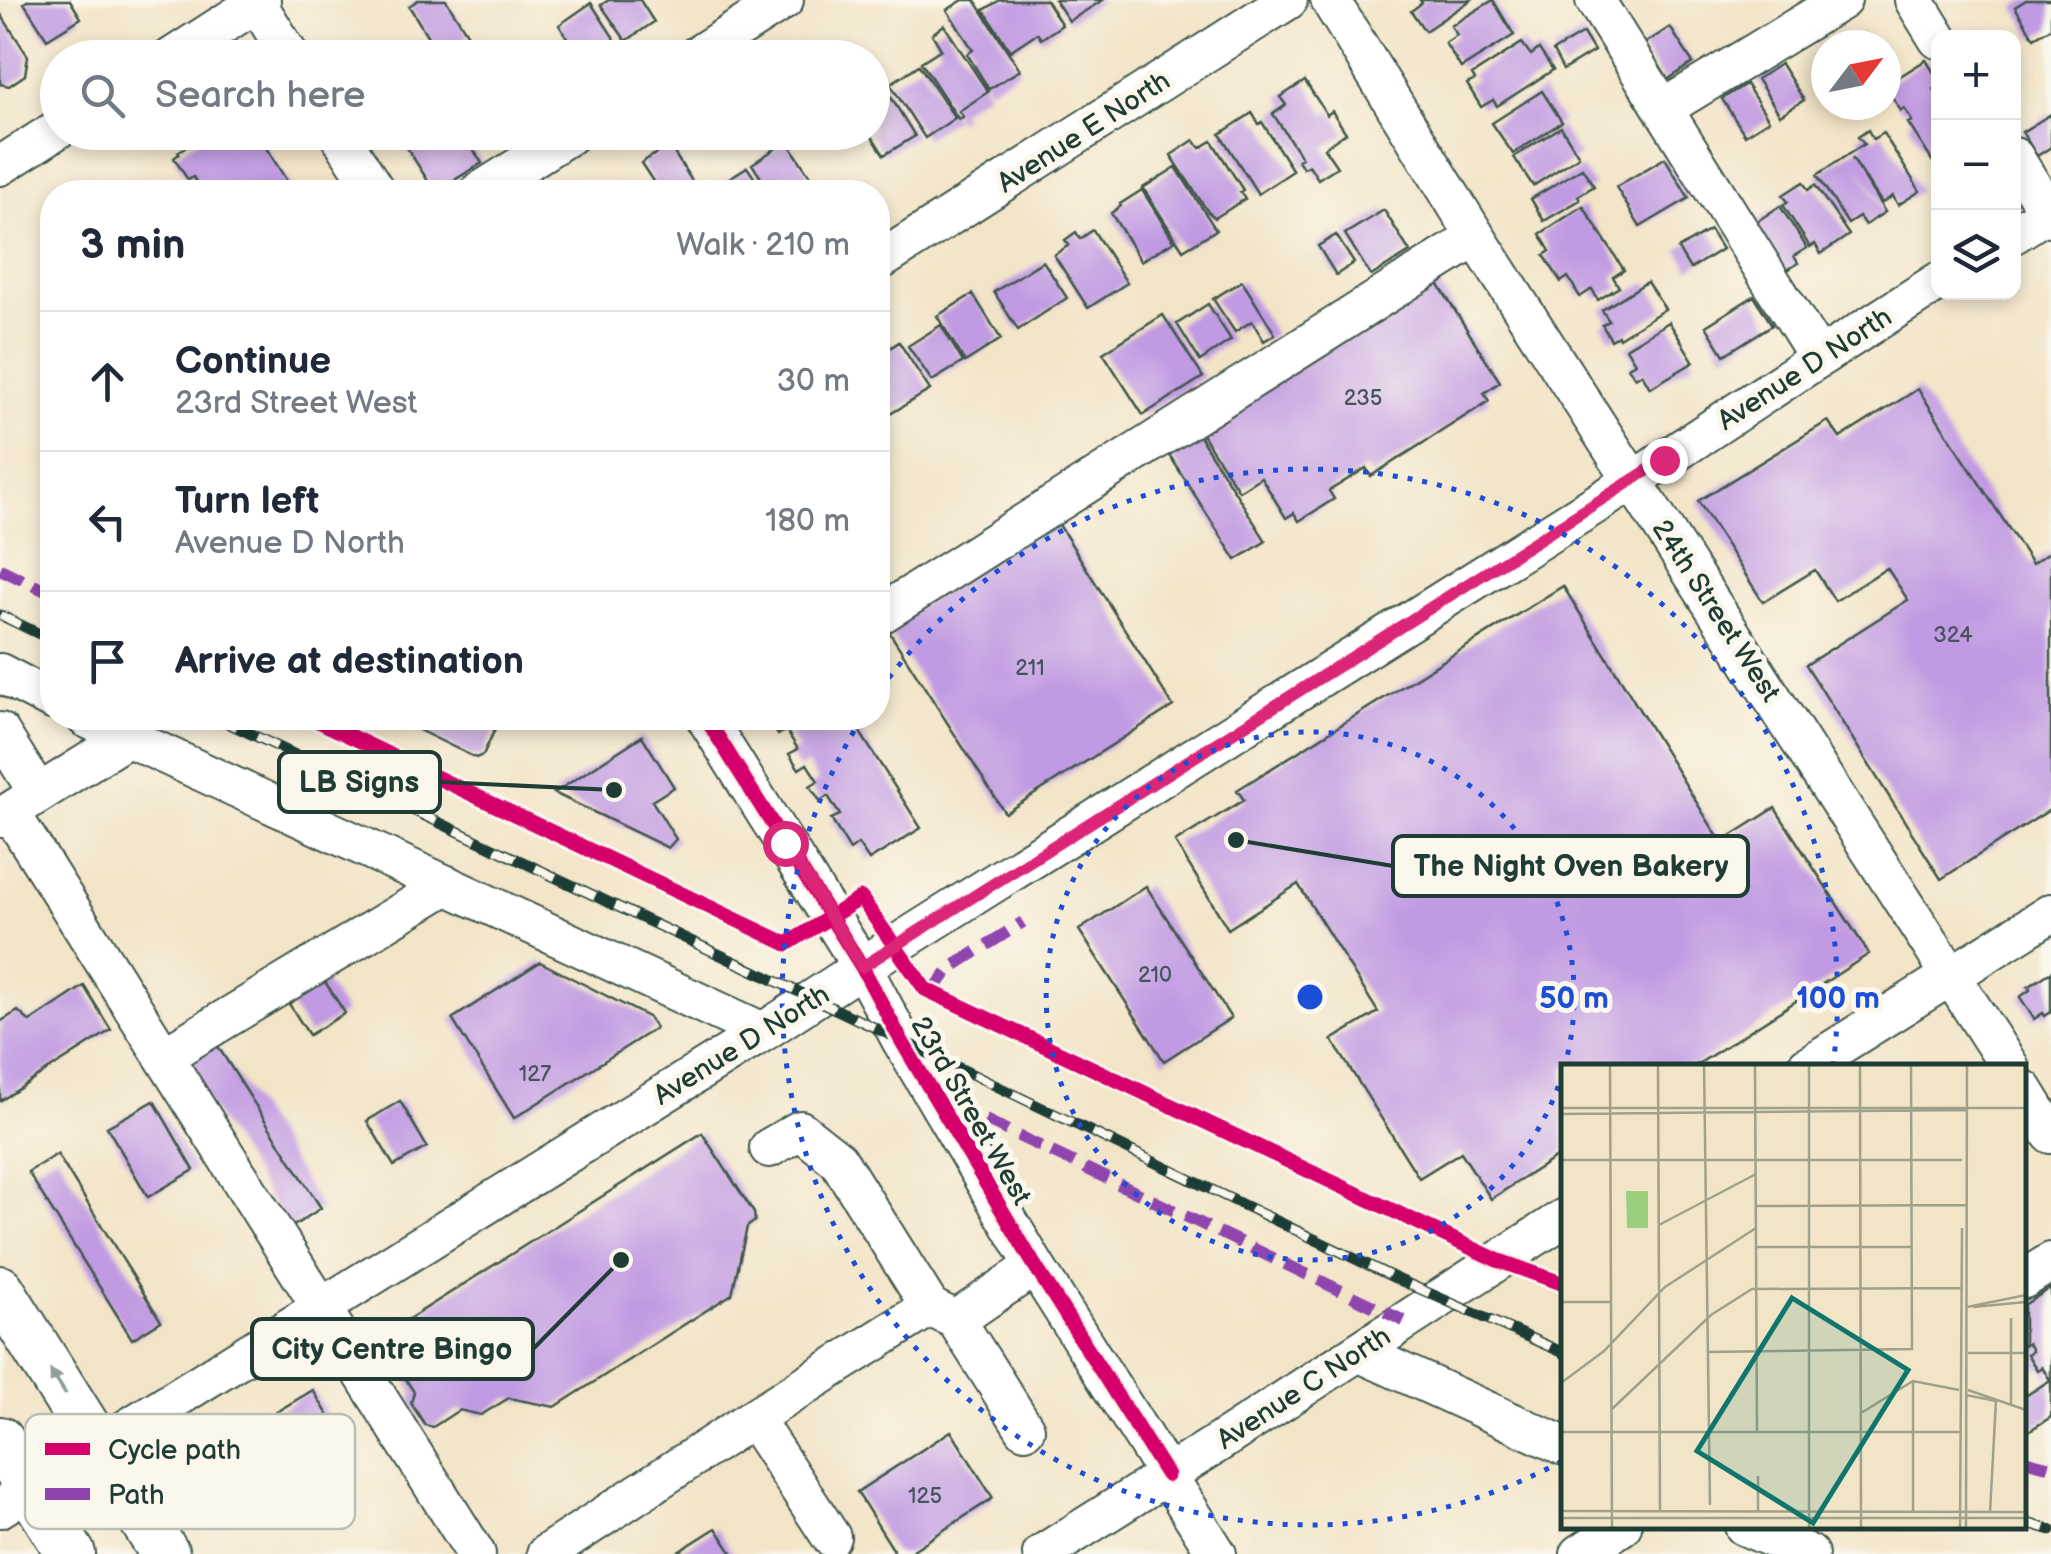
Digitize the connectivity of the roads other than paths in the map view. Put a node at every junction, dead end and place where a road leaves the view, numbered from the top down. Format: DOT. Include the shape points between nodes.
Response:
graph roads {
  1 [pos="784,0"];
  2 [pos="1288,0"];
  3 [pos="1330,0"];
  4 [pos="1595,0"];
  5 [pos="1842,0"];
  6 [pos="1914,0"];
  7 [pos="257,1"];
  8 [pos="1933,30"];
  9 [pos="198,40"];
  10 [pos="280,40"];
  11 [pos="721,40"];
  12 [pos="1664,108"];
  13 [pos="40,140"];
  14 [pos="349,150"];
  15 [pos="546,150"];
  16 [pos="0,166"];
  17 [pos="2021,168"];
  18 [pos="368,180"];
  19 [pos="498,180"];
  20 [pos="2050,213"];
  21 [pos="2021,230"];
  22 [pos="1476,237"];
  23 [pos="890,254"];
  24 [pos="1931,286"];
  25 [pos="1819,358"];
  26 [pos="1634,480"];
  27 [pos="890,608"];
  28 [pos="0,674"];
  29 [pos="40,694"];
  30 [pos="111,730"];
  31 [pos="718,730"];
  32 [pos="0,732"];
  33 [pos="127,738"];
  34 [pos="16,808"];
  35 [pos="447,885"];
  36 [pos="2051,913"];
  37 [pos="862,967"];
  38 [pos="1952,976"];
  39 [pos="763,1032"];
  40 [pos="164,1056"];
  41 [pos="1810,1064"];
  42 [pos="2007,1064"];
  43 [pos="2026,1093"];
  44 [pos="2051,1134"];
  45 [pos="769,1148"];
  46 [pos="1561,1220"];
  47 [pos="2051,1262"];
  48 [pos="1035,1266"];
  49 [pos="2026,1279"];
  50 [pos="0,1290"];
  51 [pos="323,1306"];
  52 [pos="943,1313"];
  53 [pos="1358,1352"];
  54 [pos="77,1414"];
  55 [pos="151,1414"];
  56 [pos="753,1418"];
  57 [pos="1024,1428"];
  58 [pos="0,1441"];
  59 [pos="1561,1445"];
  60 [pos="1167,1475"];
  61 [pos="15,1498"];
  62 [pos="46,1529"];
  63 [pos="149,1529"];
  64 [pos="1751,1529"];
  65 [pos="831,1537"];
  66 [pos="71,1554"];
  67 [pos="165,1554"];
  68 [pos="476,1554"];
  69 [pos="546,1554"];
  70 [pos="1042,1554"];
  71 [pos="1217,1554"];
  72 [pos="1809,1554"];
  1 -- 11 [label="street"];
  2 -- 23 [label="street, Avenue E North"];
  3 -- 22 [label="street, 24th Street West"];
  4 -- 12 [label="street"];
  5 -- 12 [label="street"];
  6 -- 8 [label="street"];
  7 -- 9 [label="street"];
  7 -- 10 [label="street"];
  12 -- 25 [label="street"];
  13 -- 16 [label="street"];
  14 -- 18 [label="street"];
  15 -- 19 [label="street"];
  17 -- 20 [label="street"];
  20 -- 21 [label="street"];
  22 -- 26 [label="street, 24th Street West"];
  22 -- 27 [label="street"];
  24 -- 25 [label="street, Avenue D North"];
  25 -- 26 [label="street, Avenue D North"];
  26 -- 37 [label="street, Avenue D North"];
  26 -- 38 [label="street, 24th Street West"];
  28 -- 29 [label="street"];
  30 -- 33 [label="street"];
  31 -- 37 [label="street, 23rd Street West"];
  32 -- 34 [label="street"];
  33 -- 34 [label="street"];
  33 -- 35 [label="street"];
  34 -- 40 [label="street"];
  35 -- 39 [label="street"];
  35 -- 40 [label="street"];
  36 -- 38 [label="street"];
  37 -- 39 [label="street, Avenue D North"];
  37 -- 48 [label="street, 23rd Street West"];
  38 -- 41 [label="street"];
  38 -- 42 [label="street, 24th Street West"];
  39 -- 51 [label="street, Avenue D North"];
  40 -- 51 [label="street"];
  43 -- 44 [label="street"];
  45 -- 52 [label="street" via="800,1130 838,1160"];
  46 -- 53 [label="street, Avenue C North"];
  47 -- 49 [label="street"];
  48 -- 52 [label="street"];
  48 -- 60 [label="street, 23rd Street West"];
  54 -- 50 [label="main road, one-way"];
  51 -- 55 [label="street, Avenue D North"];
  51 -- 68 [label="street"];
  52 -- 56 [label="street"];
  52 -- 57 [label="street"];
  53 -- 59 [label="street"];
  53 -- 60 [label="street, Avenue C North"];
  56 -- 65 [label="street"];
  56 -- 69 [label="street"];
  58 -- 61 [label="main road"];
  60 -- 70 [label="street, Avenue C North"];
  60 -- 71 [label="street, 23rd Street West"];
  62 -- 66 [label="main road"];
  63 -- 67 [label="main road"];
  64 -- 72 [label="street"];
}
